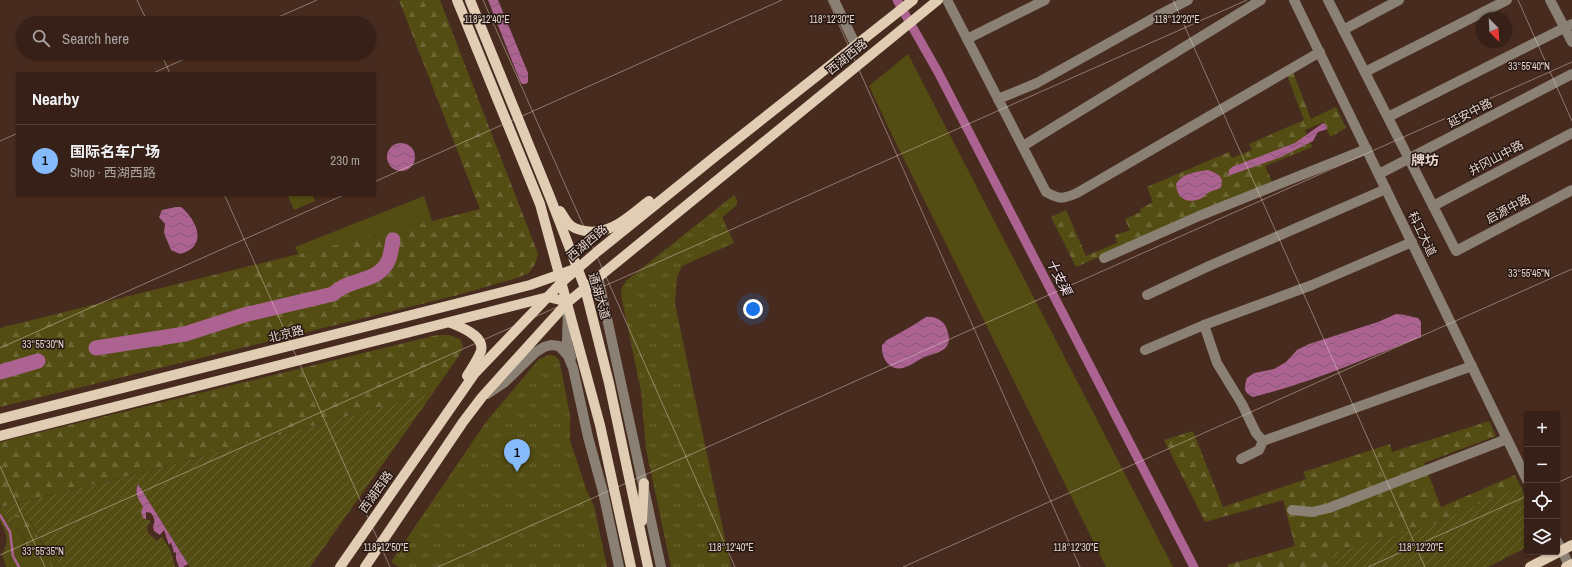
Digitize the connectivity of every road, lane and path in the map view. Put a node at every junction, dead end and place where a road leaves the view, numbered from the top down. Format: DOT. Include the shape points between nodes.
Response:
graph roads {
  1 [pos="457,0"];
  2 [pos="470,0"];
  3 [pos="834,0"];
  4 [pos="913,0"];
  5 [pos="947,0"];
  6 [pos="1045,0"];
  7 [pos="1188,0"];
  8 [pos="1261,0"];
  9 [pos="1328,0"];
  10 [pos="1399,0"];
  11 [pos="1507,0"];
  12 [pos="1550,0"];
  13 [pos="1298,1"];
  14 [pos="936,2"];
  15 [pos="1568,26"];
  16 [pos="1343,30"];
  17 [pos="967,39"];
  18 [pos="1572,42"];
  19 [pos="856,46"];
  20 [pos="1320,52"];
  21 [pos="1365,72"];
  22 [pos="1572,74"];
  23 [pos="998,98"];
  24 [pos="1388,117"];
  25 [pos="1572,133"];
  26 [pos="1023,146"];
  27 [pos="1367,149"];
  28 [pos="717,155"];
  29 [pos="1409,159"];
  30 [pos="1379,174"];
  31 [pos="1386,189"];
  32 [pos="1572,190"];
  33 [pos="550,197"];
  34 [pos="1433,206"];
  35 [pos="1412,242"];
  36 [pos="1104,258"];
  37 [pos="578,268"];
  38 [pos="598,277"];
  39 [pos="561,278"];
  40 [pos="585,288"];
  41 [pos="1147,295"];
  42 [pos="548,297"];
  43 [pos="568,302"];
  44 [pos="451,322"];
  45 [pos="1204,325"];
  46 [pos="1145,350"];
  47 [pos="572,363"];
  48 [pos="1472,366"];
  49 [pos="459,395"];
  50 [pos="482,397"];
  51 [pos="0,419"];
  52 [pos="0,436"];
  53 [pos="1507,439"];
  54 [pos="1263,441"];
  55 [pos="1241,459"];
  56 [pos="1524,474"];
  57 [pos="644,483"];
  58 [pos="1292,510"];
  59 [pos="641,536"];
  60 [pos="1572,545"];
  61 [pos="1560,546"];
  62 [pos="1560,548"];
  63 [pos="628,552"];
  64 [pos="1547,555"];
  65 [pos="1569,566"];
  66 [pos="340,567"];
  67 [pos="365,567"];
  68 [pos="619,567"];
  69 [pos="626,567"];
  70 [pos="632,567"];
  71 [pos="648,567"];
  72 [pos="662,567"];
  73 [pos="1530,567"];
  1 -- 39 [label="main road" via="540,204"];
  2 -- 33 [label="main road, 通湖大道"];
  3 -- 19 [label="street"];
  4 -- 19 [label="main road, 西湖西路"];
  5 -- 17 [label="street"];
  6 -- 17 [label="street"];
  7 -- 23 [label="street" via="1037,83"];
  8 -- 26 [label="street"];
  9 -- 16 [label="street"];
  10 -- 16 [label="street"];
  11 -- 21 [label="street"];
  12 -- 15 [label="street"];
  13 -- 20 [label="street, 科工大道"];
  14 -- 38 [label="main road, 西湖西路"];
  15 -- 18 [label="street"];
  15 -- 24 [label="street"];
  16 -- 21 [label="street"];
  17 -- 23 [label="street"];
  19 -- 28 [label="main road, 西湖西路"];
  20 -- 26 [label="street" via="1065,198 1056,198 1046,192"];
  20 -- 27 [label="street, 科工大道"];
  21 -- 24 [label="street"];
  22 -- 29 [label="street, 延安中路"];
  23 -- 26 [label="street"];
  24 -- 29 [label="street"];
  25 -- 34 [label="street, 井冈山中路"];
  27 -- 30 [label="street, 科工大道"];
  27 -- 36 [label="street" via="1199,216"];
  28 -- 33 [label="main road" via="689,170 616,226 605,231 593,233 574,228"];
  28 -- 37 [label="main road, 西湖西路"];
  29 -- 30 [label="street, 延安中路"];
  29 -- 34 [label="street"];
  30 -- 31 [label="street, 科工大道"];
  31 -- 35 [label="street, 科工大道"];
  31 -- 41 [label="street"];
  32 -- 34 [label="street, 启源中路" via="1456,251"];
  33 -- 37 [label="main road, 通湖大道"];
  35 -- 45 [label="street" via="1312,285"];
  35 -- 48 [label="street, 科工大道"];
  37 -- 39 [label="main road, 西湖西路"];
  37 -- 40 [label="main road, 通湖大道"];
  38 -- 40 [label="main road, 西湖西路"];
  38 -- 57 [label="street"];
  39 -- 42 [label="main road, 西湖西路"];
  39 -- 43 [label="main road"];
  39 -- 51 [label="main road, 北京路"];
  40 -- 43 [label="main road, 西湖西路"];
  40 -- 59 [label="main road, 通湖大道" via="609,383"];
  42 -- 43 [label="main road"];
  42 -- 44 [label="main road"];
  42 -- 49 [label="main road, 西湖西路" via="475,374"];
  43 -- 47 [label="street" via="567,342"];
  43 -- 50 [label="main road, 西湖西路"];
  43 -- 63 [label="main road" via="600,425"];
  44 -- 49 [label="main road" via="468,329 478,339 482,350"];
  44 -- 52 [label="main road"];
  45 -- 46 [label="street"];
  45 -- 54 [label="street" via="1217,363"];
  47 -- 50 [label="street" via="559,346 544,347 505,382"];
  47 -- 68 [label="street"];
  48 -- 53 [label="street, 科工大道"];
  48 -- 54 [label="street"];
  49 -- 66 [label="main road, 西湖西路"];
  50 -- 67 [label="main road, 西湖西路"];
  53 -- 56 [label="street, 科工大道"];
  53 -- 58 [label="street" via="1329,508 1312,512"];
  54 -- 55 [label="street" via="1259,450"];
  57 -- 59 [label="main road"];
  57 -- 72 [label="street"];
  59 -- 71 [label="main road, 通湖大道"];
  60 -- 61 [label="main road"];
  62 -- 65 [label="street"];
  63 -- 69 [label="main road"];
  63 -- 70 [label="main road"];
  64 -- 73 [label="main road"];
}
